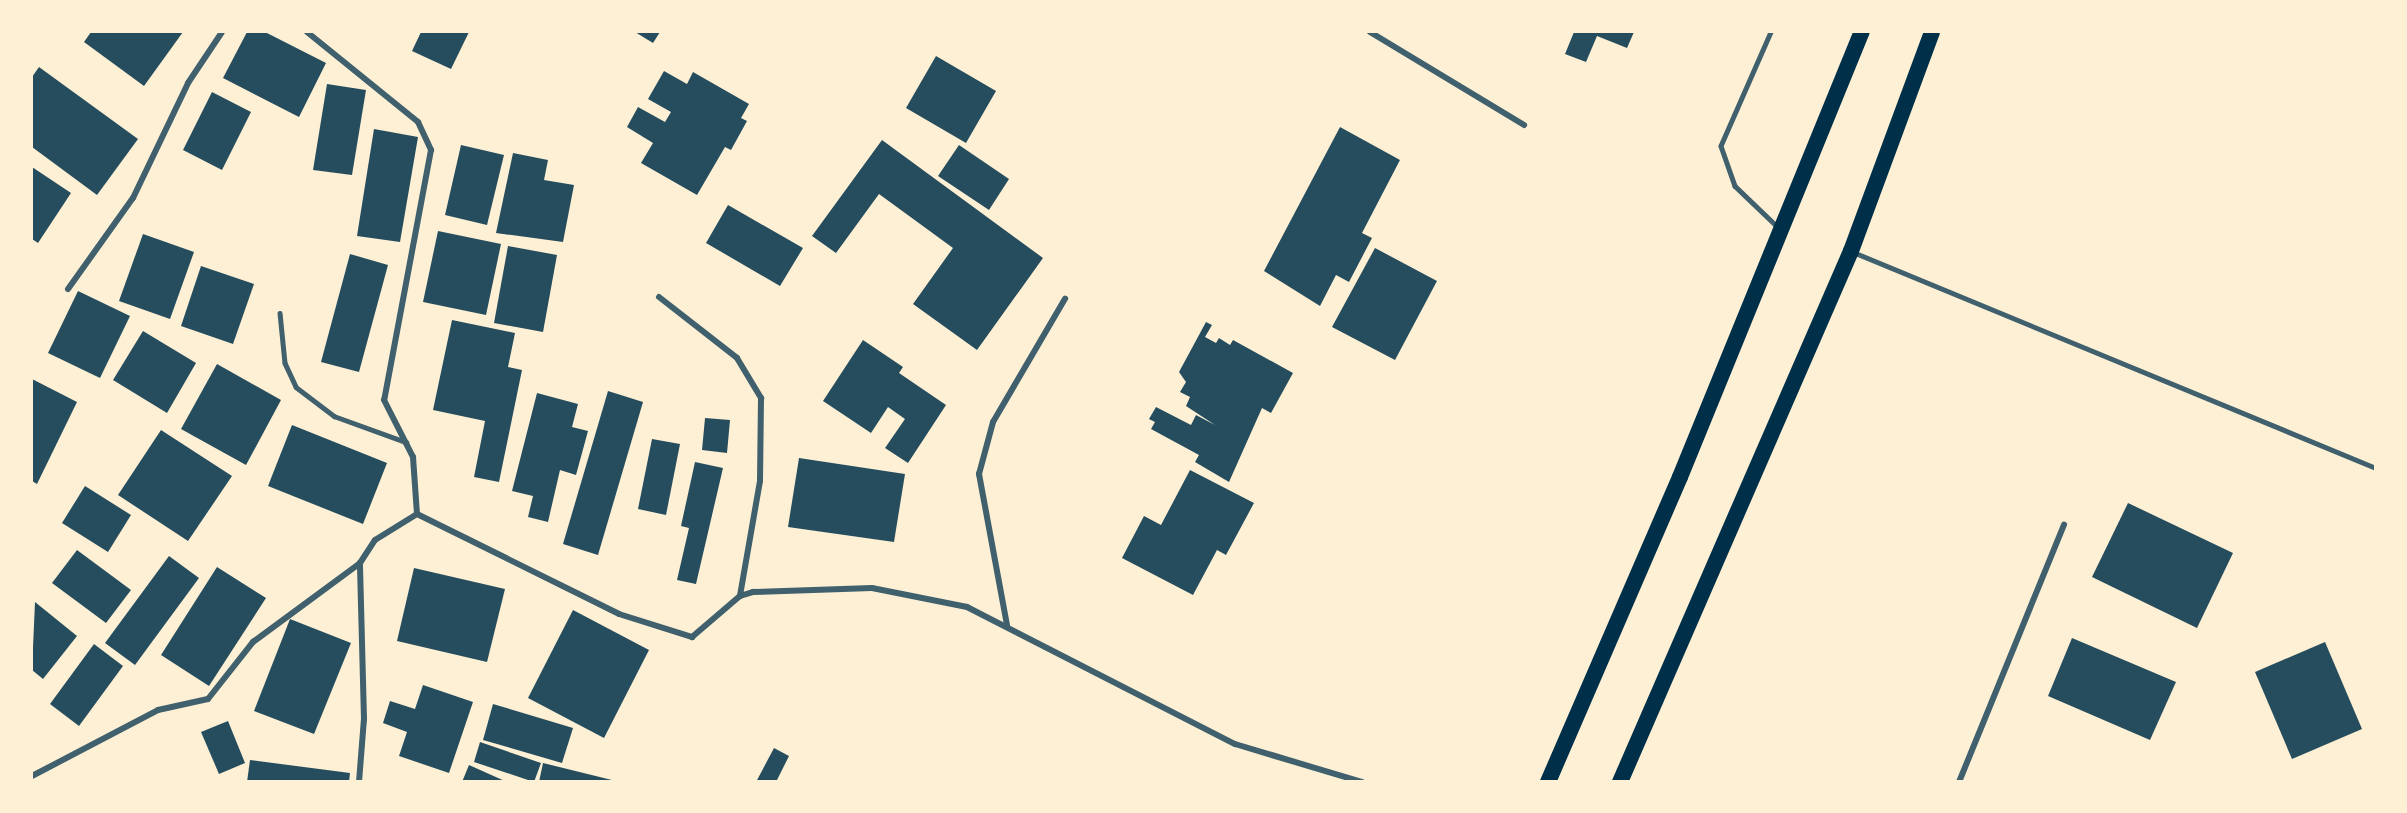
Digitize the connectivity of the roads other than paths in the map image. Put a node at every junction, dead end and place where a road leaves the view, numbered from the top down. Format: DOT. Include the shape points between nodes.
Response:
graph roads {
  1 [pos="222,32"];
  2 [pos="307,32"];
  3 [pos="1370,32"];
  4 [pos="1771,32"];
  5 [pos="1862,32"];
  6 [pos="1932,32"];
  7 [pos="1524,125"];
  8 [pos="1781,230"];
  9 [pos="1851,251"];
  10 [pos="68,289"];
  11 [pos="659,297"];
  12 [pos="1065,299"];
  13 [pos="280,313"];
  14 [pos="406,442"];
  15 [pos="2376,468"];
  16 [pos="417,514"];
  17 [pos="2064,525"];
  18 [pos="360,563"];
  19 [pos="740,596"];
  20 [pos="1007,625"];
  21 [pos="32,776"];
  22 [pos="359,782"];
  23 [pos="1362,782"];
  24 [pos="1548,782"];
  25 [pos="1620,782"];
  26 [pos="1959,782"];
  1 -- 10 [label="street" via="188,83 133,198"];
  2 -- 14 [label="street" via="418,122 431,150 384,400"];
  3 -- 7 [label="street"];
  4 -- 8 [label="lane" via="1721,146 1735,186"];
  5 -- 8 [label="highway"];
  6 -- 9 [label="highway"];
  8 -- 24 [label="highway"];
  9 -- 15 [label="lane"];
  9 -- 25 [label="highway"];
  11 -- 19 [label="street" via="737,358 760,398 759,481"];
  12 -- 20 [label="street" via="993,422 979,474"];
  13 -- 14 [label="lane" via="285,363 296,387 334,416"];
  14 -- 16 [label="street" via="413,457"];
  16 -- 18 [label="street" via="375,540"];
  16 -- 19 [label="street" via="619,614 692,637"];
  17 -- 26 [label="street"];
  18 -- 21 [label="street" via="253,642 208,699 158,710"];
  18 -- 22 [label="street" via="364,718"];
  19 -- 20 [label="street" via="872,588 968,607"];
  20 -- 23 [label="street" via="1235,744"];
}
